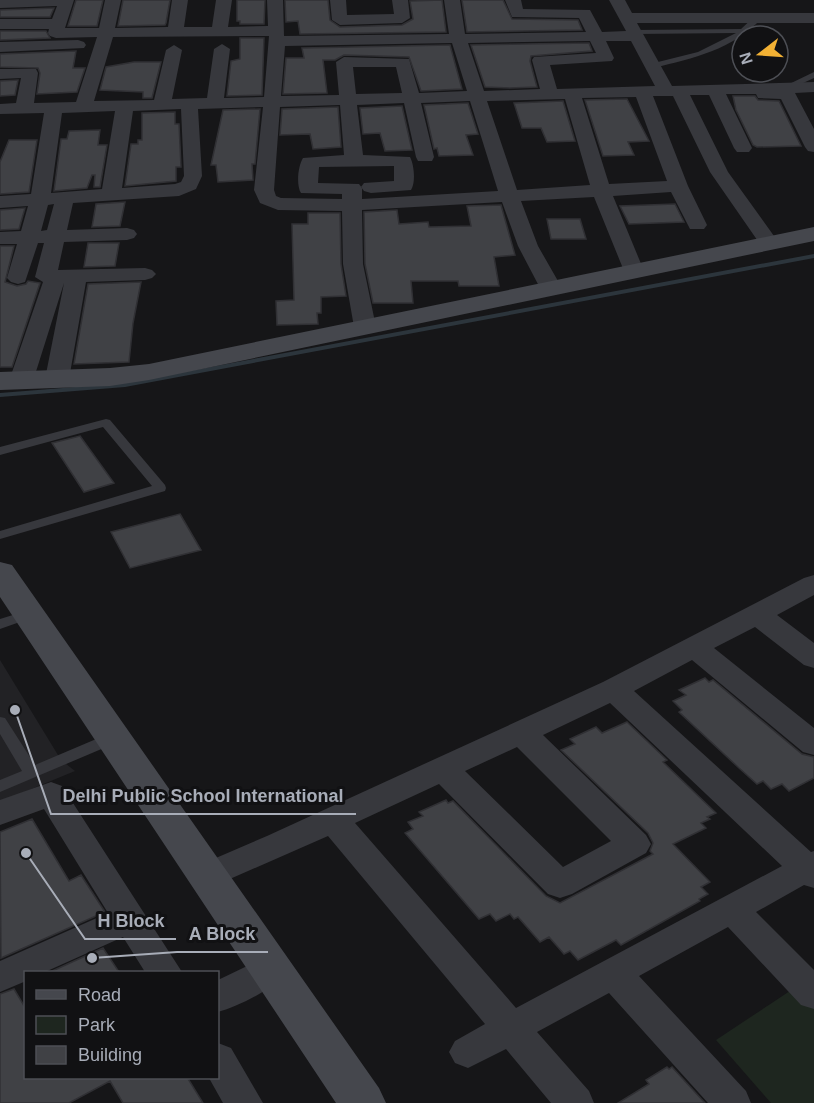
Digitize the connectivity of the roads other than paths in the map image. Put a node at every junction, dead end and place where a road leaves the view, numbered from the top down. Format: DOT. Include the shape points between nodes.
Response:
graph roads {
  1 [pos="113,0"];
  2 [pos="180,0"];
  3 [pos="224,0"];
  4 [pos="275,0"];
  5 [pos="338,0"];
  6 [pos="400,0"];
  7 [pos="452,0"];
  8 [pos="513,0"];
  9 [pos="617,0"];
  10 [pos="774,0"];
  11 [pos="65,1"];
  12 [pos="0,3"];
  13 [pos="758,18"];
  14 [pos="786,18"];
  15 [pos="814,18"];
  16 [pos="0,24"];
  17 [pos="59,24"];
  18 [pos="751,24"];
  19 [pos="633,29"];
  20 [pos="219,31"];
  21 [pos="730,31"];
  22 [pos="175,32"];
  23 [pos="595,36"];
  24 [pos="458,38"];
  25 [pos="730,41"];
  26 [pos="274,42"];
  27 [pos="106,45"];
  28 [pos="0,47"];
  29 [pos="244,49"];
  30 [pos="174,50"];
  31 [pos="653,66"];
  32 [pos="0,74"];
  33 [pos="814,75"];
  34 [pos="787,87"];
  35 [pos="814,87"];
  36 [pos="672,90"];
  37 [pos="642,91"];
  38 [pos="717,92"];
  39 [pos="572,93"];
  40 [pos="550,94"];
  41 [pos="475,96"];
  42 [pos="412,98"];
  43 [pos="348,99"];
  44 [pos="271,101"];
  45 [pos="215,103"];
  46 [pos="162,104"];
  47 [pos="189,104"];
  48 [pos="125,105"];
  49 [pos="54,107"];
  50 [pos="83,107"];
  51 [pos="24,108"];
  52 [pos="0,109"];
  53 [pos="814,147"];
  54 [pos="743,148"];
  55 [pos="425,156"];
  56 [pos="354,160"];
  57 [pos="678,186"];
  58 [pos="601,189"];
  59 [pos="111,195"];
  60 [pos="509,195"];
  61 [pos="352,196"];
  62 [pos="65,198"];
  63 [pos="40,199"];
  64 [pos="0,202"];
  65 [pos="697,225"];
  66 [pos="127,234"];
  67 [pos="814,234"];
  68 [pos="56,236"];
  69 [pos="30,237"];
  70 [pos="0,238"];
  71 [pos="769,243"];
  72 [pos="633,271"];
  73 [pos="145,274"];
  74 [pos="77,276"];
  75 [pos="50,277"];
  76 [pos="9,279"];
  77 [pos="551,288"];
  78 [pos="365,327"];
  79 [pos="57,379"];
  80 [pos="10,381"];
  81 [pos="0,451"];
  82 [pos="0,535"];
  83 [pos="0,572"];
  84 [pos="814,584"];
  85 [pos="757,614"];
  86 [pos="14,619"];
  87 [pos="693,646"];
  88 [pos="814,658"];
  89 [pos="614,689"];
  90 [pos="0,722"];
  91 [pos="520,731"];
  92 [pos="113,738"];
  93 [pos="814,744"];
  94 [pos="442,768"];
  95 [pos="32,772"];
  96 [pos="0,786"];
  97 [pos="0,813"];
  98 [pos="333,820"];
  99 [pos="812,869"];
  100 [pos="207,876"];
  101 [pos="732,909"];
  102 [pos="130,918"];
  103 [pos="270,969"];
  104 [pos="163,971"];
  105 [pos="613,974"];
  106 [pos="0,977"];
  107 [pos="814,994"];
  108 [pos="219,996"];
  109 [pos="512,1028"];
  110 [pos="468,1052"];
  111 [pos="219,1061"];
  112 [pos="244,1103"];
  113 [pos="362,1103"];
  114 [pos="575,1103"];
  115 [pos="732,1103"];
  1 -- 27 [label="street"];
  2 -- 22 [label="street"];
  3 -- 20 [label="street"];
  4 -- 26 [label="street"];
  5 -- 6 [label="street" via="340,20 402,18"];
  7 -- 24 [label="street"];
  8 -- 23 [label="street" via="518,14 585,13"];
  9 -- 19 [label="street"];
  10 -- 14 [label="street"];
  11 -- 12 [label="street"];
  11 -- 17 [label="street"];
  13 -- 14 [label="street"];
  13 -- 18 [label="lane"];
  13 -- 19 [label="street"];
  14 -- 15 [label="street"];
  16 -- 17 [label="street"];
  17 -- 27 [label="street" via="56,33"];
  19 -- 21 [label="lane"];
  19 -- 23 [label="street"];
  19 -- 31 [label="street"];
  20 -- 22 [label="street"];
  20 -- 26 [label="street"];
  22 -- 27 [label="street"];
  23 -- 24 [label="street"];
  23 -- 40 [label="street" via="606,58 540,60"];
  24 -- 26 [label="street"];
  24 -- 41 [label="street"];
  25 -- 31 [label="lane" via="700,54"];
  26 -- 44 [label="street"];
  27 -- 28 [label="street"];
  27 -- 50 [label="street"];
  29 -- 45 [label="street" via="216,49"];
  30 -- 46 [label="street"];
  31 -- 36 [label="street"];
  32 -- 51 [label="street" via="30,73"];
  33 -- 34 [label="lane"];
  34 -- 35 [label="street"];
  34 -- 38 [label="street"];
  36 -- 37 [label="street"];
  36 -- 38 [label="street"];
  36 -- 71 [label="street" via="719,172"];
  37 -- 39 [label="street"];
  37 -- 57 [label="street"];
  38 -- 53 [label="street" via="787,94"];
  38 -- 54 [label="street"];
  39 -- 40 [label="street"];
  39 -- 58 [label="street"];
  40 -- 41 [label="street"];
  41 -- 42 [label="street"];
  41 -- 60 [label="street"];
  42 -- 43 [label="street"];
  42 -- 43 [label="street" via="403,62 344,62"];
  42 -- 55 [label="street"];
  43 -- 44 [label="street"];
  43 -- 56 [label="street"];
  44 -- 45 [label="street"];
  44 -- 61 [label="street" via="264,190 267,199 295,205"];
  45 -- 47 [label="street"];
  46 -- 47 [label="street"];
  46 -- 48 [label="street"];
  47 -- 59 [label="street" via="194,176 189,185 179,190"];
  48 -- 50 [label="street"];
  48 -- 59 [label="street"];
  49 -- 50 [label="street"];
  49 -- 51 [label="street"];
  49 -- 63 [label="street"];
  51 -- 52 [label="street"];
  56 -- 61 [label="street" via="310,162 308,189"];
  56 -- 61 [label="street" via="403,161 404,186"];
  57 -- 58 [label="street"];
  57 -- 65 [label="street"];
  58 -- 60 [label="street"];
  58 -- 72 [label="street"];
  59 -- 62 [label="street"];
  60 -- 61 [label="street"];
  60 -- 77 [label="street" via="528,246"];
  61 -- 78 [label="street" via="353,264"];
  62 -- 63 [label="street"];
  62 -- 68 [label="street"];
  63 -- 64 [label="street"];
  63 -- 69 [label="street"];
  66 -- 68 [label="street"];
  67 -- 71 [label="street"];
  68 -- 69 [label="street"];
  68 -- 75 [label="street"];
  69 -- 70 [label="street"];
  69 -- 76 [label="street"];
  71 -- 72 [label="street"];
  72 -- 77 [label="street"];
  73 -- 74 [label="street"];
  74 -- 75 [label="street"];
  74 -- 79 [label="street"];
  75 -- 76 [label="street"];
  75 -- 80 [label="street"];
  77 -- 78 [label="street"];
  78 -- 79 [label="street" via="149,372"];
  79 -- 80 [label="street"];
  81 -- 82 [label="lane" via="106,423 160,488"];
  83 -- 86 [label="street"];
  84 -- 85 [label="street"];
  85 -- 87 [label="street"];
  85 -- 88 [label="street"];
  86 -- 92 [label="street"];
  87 -- 89 [label="street"];
  87 -- 93 [label="street"];
  89 -- 91 [label="street"];
  89 -- 99 [label="street"];
  90 -- 95 [label="lane"];
  91 -- 94 [label="street"];
  91 -- 94 [label="street" via="634,844 560,885"];
  92 -- 95 [label="lane"];
  92 -- 100 [label="street"];
  94 -- 98 [label="street"];
  95 -- 96 [label="lane"];
  97 -- 102 [label="street" via="51,794"];
  98 -- 100 [label="street"];
  98 -- 109 [label="street"];
  99 -- 101 [label="street"];
  100 -- 103 [label="street"];
  101 -- 105 [label="street"];
  101 -- 107 [label="street"];
  102 -- 104 [label="street"];
  102 -- 106 [label="street"];
  103 -- 108 [label="street"];
  103 -- 113 [label="street"];
  105 -- 109 [label="street"];
  105 -- 115 [label="street"];
  109 -- 110 [label="street"];
  109 -- 114 [label="street"];
  111 -- 112 [label="street"];
}
